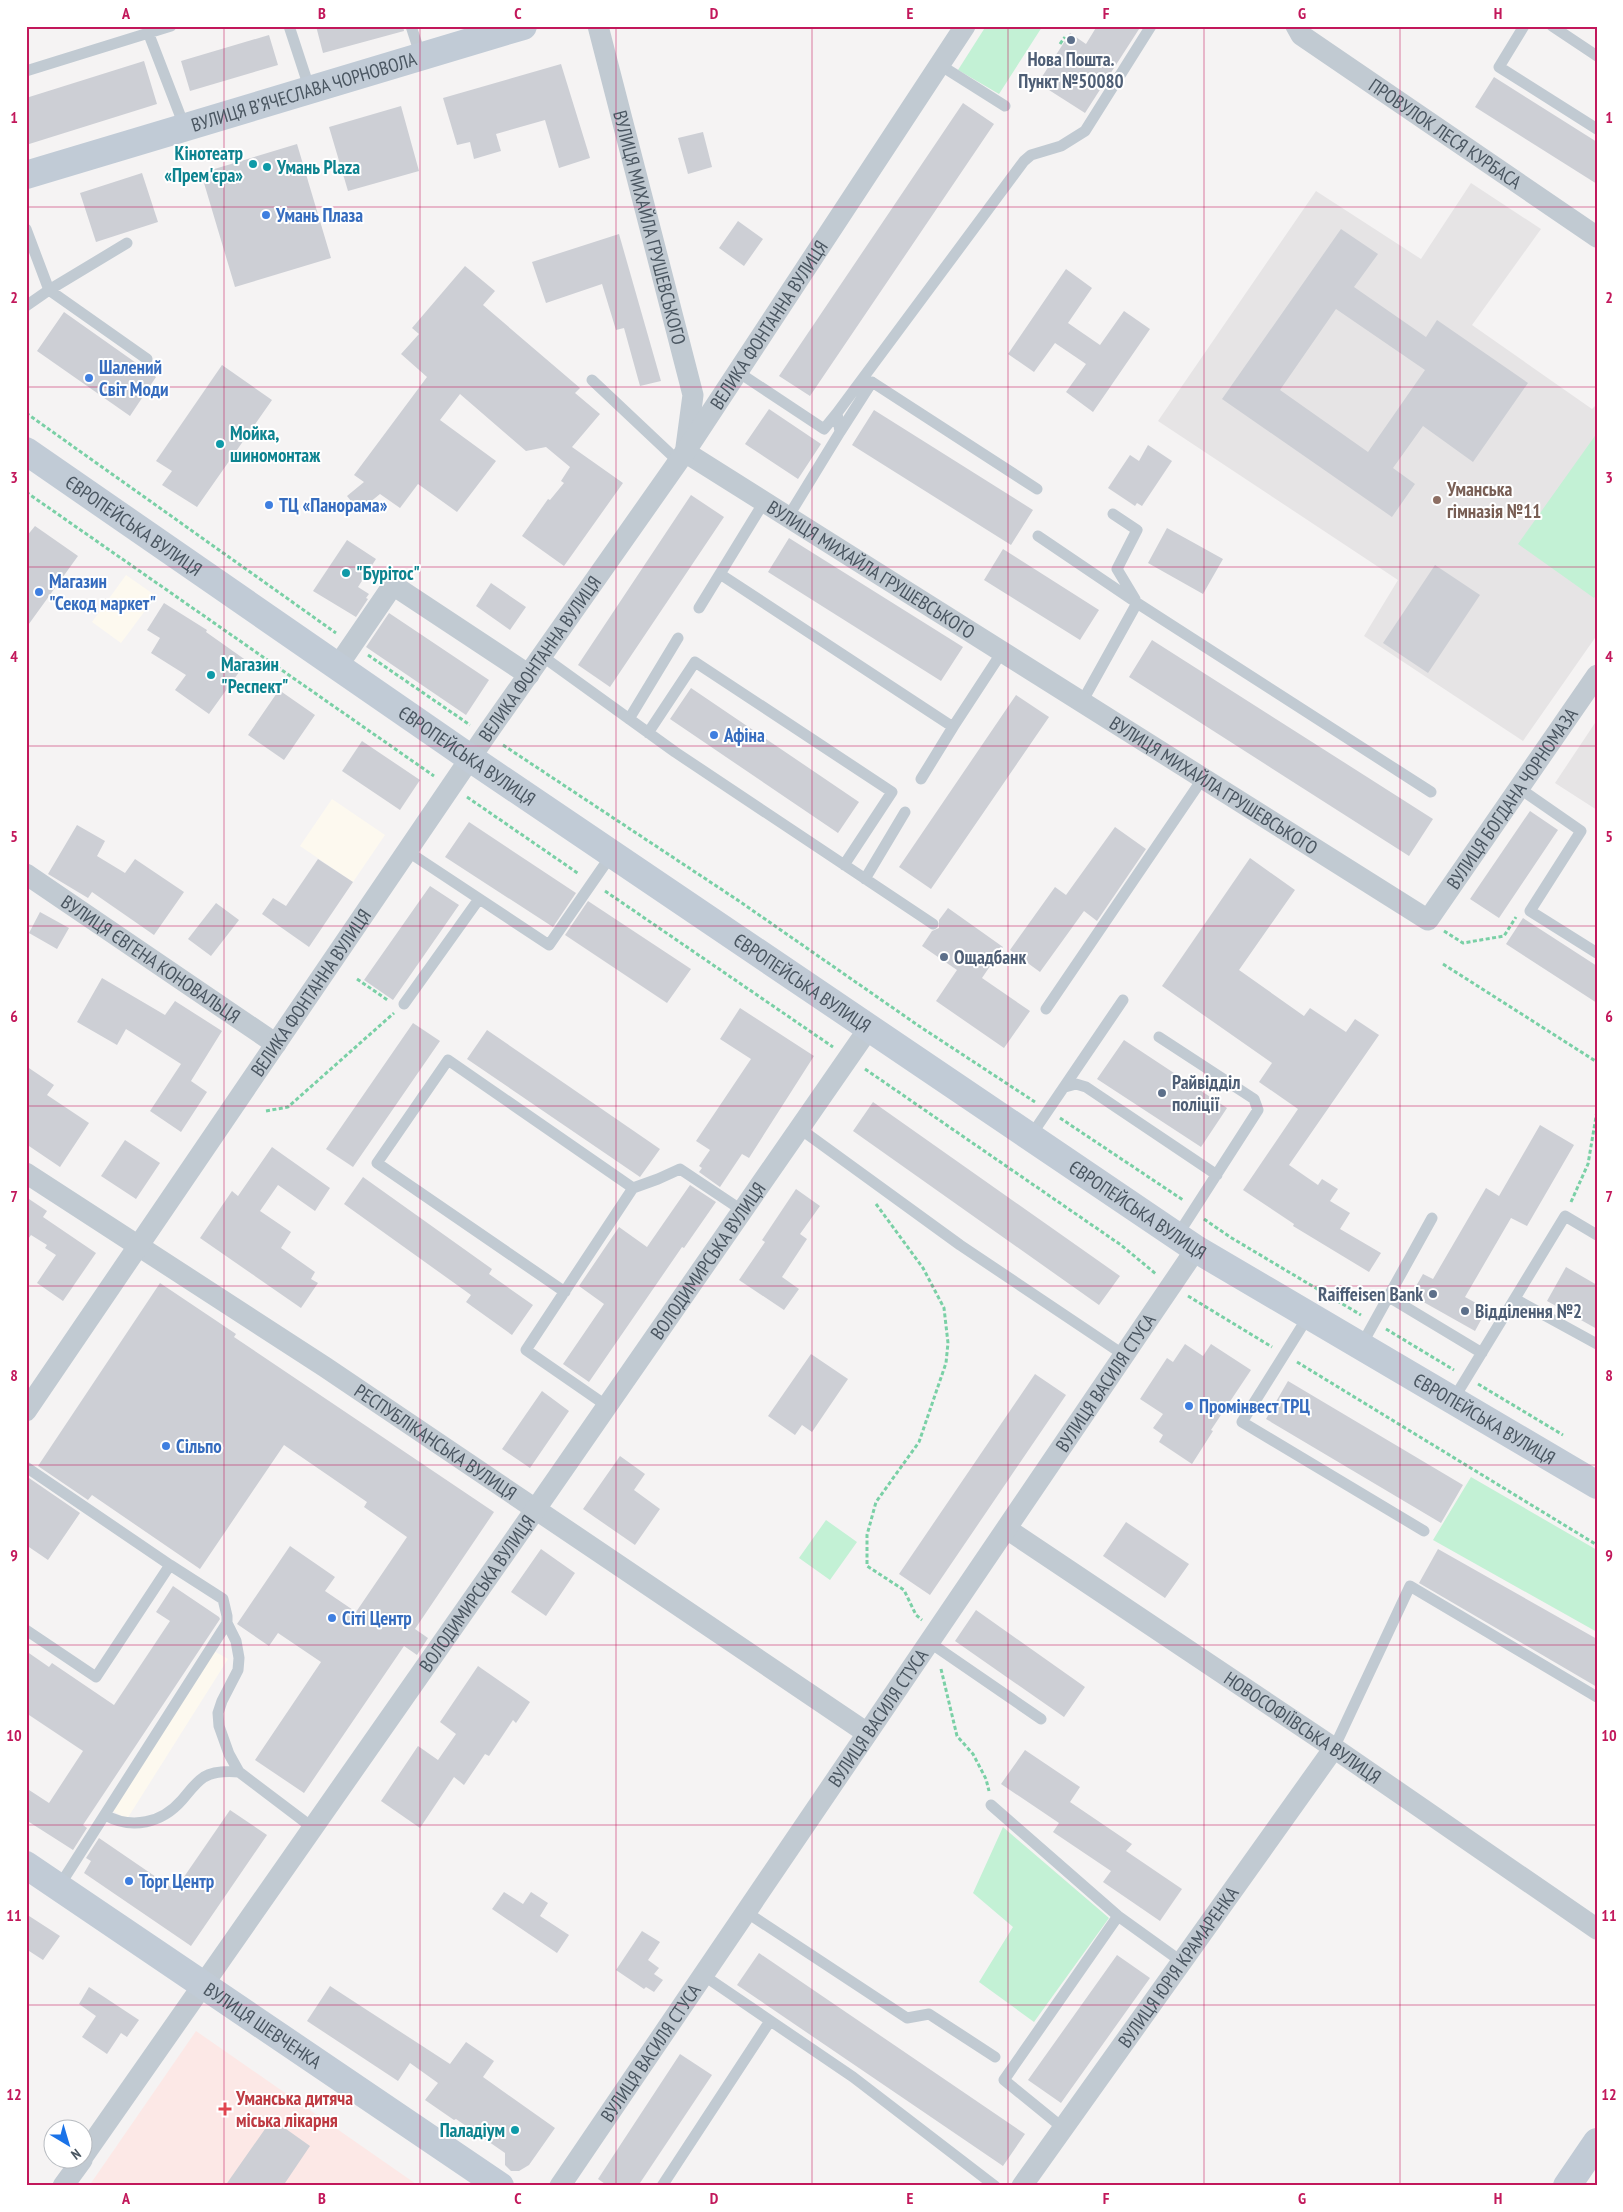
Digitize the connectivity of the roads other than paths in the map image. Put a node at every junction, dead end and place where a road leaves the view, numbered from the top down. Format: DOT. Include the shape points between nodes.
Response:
graph roads {
  1 [pos="171,26"];
  2 [pos="289,26"];
  3 [pos="411,26"];
  4 [pos="523,26"];
  5 [pos="598,26"];
  6 [pos="964,26"];
  7 [pos="1151,26"];
  8 [pos="1296,26"];
  9 [pos="1524,26"];
  10 [pos="1552,26"];
  11 [pos="148,32"];
  12 [pos="1597,56"];
  13 [pos="421,57"];
  14 [pos="940,65"];
  15 [pos="26,71"];
  16 [pos="310,90"];
  17 [pos="1005,106"];
  18 [pos="184,128"];
  19 [pos="1597,129"];
  20 [pos="26,175"];
  21 [pos="26,228"];
  22 [pos="1597,237"];
  23 [pos="127,243"];
  24 [pos="49,290"];
  25 [pos="26,306"];
  26 [pos="147,359"];
  27 [pos="738,372"];
  28 [pos="592,380"];
  29 [pos="837,413"];
  30 [pos="840,432"];
  31 [pos="26,451"];
  32 [pos="682,457"];
  33 [pos="1037,489"];
  34 [pos="764,502"];
  35 [pos="1113,514"];
  36 [pos="788,517"];
  37 [pos="1038,536"];
  38 [pos="720,574"];
  39 [pos="1137,602"];
  40 [pos="699,608"];
  41 [pos="678,638"];
  42 [pos="1002,652"];
  43 [pos="542,656"];
  44 [pos="337,667"];
  45 [pos="529,675"];
  46 [pos="1597,675"];
  47 [pos="1082,702"];
  48 [pos="629,720"];
  49 [pos="953,727"];
  50 [pos="648,733"];
  51 [pos="470,758"];
  52 [pos="1203,778"];
  53 [pos="921,779"];
  54 [pos="1519,788"];
  55 [pos="1431,792"];
  56 [pos="904,812"];
  57 [pos="407,851"];
  58 [pos="612,854"];
  59 [pos="844,865"];
  60 [pos="26,874"];
  61 [pos="865,878"];
  62 [pos="479,899"];
  63 [pos="1428,920"];
  64 [pos="933,924"];
  65 [pos="1597,954"];
  66 [pos="1123,1000"];
  67 [pos="404,1004"];
  68 [pos="1046,1009"];
  69 [pos="869,1028"];
  70 [pos="1158,1037"];
  71 [pos="276,1044"];
  72 [pos="1064,1087"];
  73 [pos="799,1128"];
  74 [pos="1030,1137"];
  75 [pos="26,1173"];
  76 [pos="1217,1175"];
  77 [pos="633,1188"];
  78 [pos="742,1211"];
  79 [pos="1432,1218"];
  80 [pos="1597,1235"];
  81 [pos="1186,1243"];
  82 [pos="137,1246"];
  83 [pos="565,1292"];
  84 [pos="1389,1297"];
  85 [pos="1515,1299"];
  86 [pos="1309,1315"];
  87 [pos="1597,1344"];
  88 [pos="1361,1346"];
  89 [pos="1482,1353"];
  90 [pos="1124,1356"];
  91 [pos="1453,1400"];
  92 [pos="607,1406"];
  93 [pos="26,1411"];
  94 [pos="26,1467"];
  95 [pos="1597,1485"];
  96 [pos="535,1510"];
  97 [pos="1007,1529"];
  98 [pos="1424,1531"];
  99 [pos="170,1565"];
  100 [pos="227,1623"];
  101 [pos="26,1630"];
  102 [pos="935,1641"];
  103 [pos="1597,1697"];
  104 [pos="1041,1719"];
  105 [pos="867,1733"];
  106 [pos="1334,1748"];
  107 [pos="239,1772"];
  108 [pos="992,1805"];
  109 [pos="104,1814"];
  110 [pos="313,1828"];
  111 [pos="26,1865"];
  112 [pos="58,1888"];
  113 [pos="746,1912"];
  114 [pos="1118,1916"];
  115 [pos="1597,1929"];
  116 [pos="1182,1962"];
  117 [pos="703,1975"];
  118 [pos="203,1985"];
  119 [pos="770,2022"];
  120 [pos="995,2056"];
  121 [pos="1063,2128"];
  122 [pos="1597,2142"];
  123 [pos="92,2145"];
  124 [pos="74,2170"];
  125 [pos="63,2186"];
  126 [pos="500,2186"];
  127 [pos="560,2186"];
  128 [pos="662,2186"];
  129 [pos="995,2186"];
  130 [pos="1022,2186"];
  131 [pos="1567,2186"];
  1 -- 11 [label="lane"];
  2 -- 16 [label="lane"];
  3 -- 13 [label="lane"];
  4 -- 13 [label="main road, ВУЛИЦЯ В’ЯЧЕСЛАВА ЧОРНОВОЛА"];
  5 -- 32 [label="street, ВУЛИЦЯ МИХАЙЛА ГРУШЕВСЬКОГО" via="693,395"];
  6 -- 14 [label="street, ВЕЛИКА ФОНТАННА ВУЛИЦЯ"];
  7 -- 29 [label="lane" via="1086,131 1061,146 1031,155 1024,161"];
  8 -- 22 [label="street, ПРОВУЛОК ЛЕСЯ КУРБАСА" via="1302,35"];
  9 -- 19 [label="lane" via="1499,67"];
  10 -- 12 [label="lane"];
  11 -- 15 [label="lane"];
  11 -- 18 [label="lane"];
  13 -- 16 [label="main road, ВУЛИЦЯ В’ЯЧЕСЛАВА ЧОРНОВОЛА"];
  14 -- 17 [label="lane"];
  14 -- 27 [label="street, ВЕЛИКА ФОНТАННА ВУЛИЦЯ"];
  16 -- 18 [label="main road, ВУЛИЦЯ В’ЯЧЕСЛАВА ЧОРНОВОЛА"];
  18 -- 20 [label="main road, ВУЛИЦЯ В’ЯЧЕСЛАВА ЧОРНОВОЛА"];
  21 -- 24 [label="lane"];
  23 -- 24 [label="lane"];
  24 -- 25 [label="lane"];
  24 -- 26 [label="lane"];
  27 -- 29 [label="lane" via="824,429"];
  27 -- 32 [label="street, ВЕЛИКА ФОНТАННА ВУЛИЦЯ"];
  28 -- 32 [label="lane"];
  29 -- 30 [label="lane"];
  30 -- 33 [label="lane" via="872,382"];
  30 -- 36 [label="lane"];
  31 -- 44 [label="main road, ЄВРОПЕЙСЬКА ВУЛИЦЯ"];
  32 -- 34 [label="street, ВУЛИЦЯ МИХАЙЛА ГРУШЕВСЬКОГО"];
  32 -- 43 [label="street, ВЕЛИКА ФОНТАННА ВУЛИЦЯ"];
  34 -- 36 [label="street, ВУЛИЦЯ МИХАЙЛА ГРУШЕВСЬКОГО"];
  34 -- 38 [label="lane"];
  35 -- 39 [label="lane" via="1137,530 1117,569"];
  36 -- 42 [label="street, ВУЛИЦЯ МИХАЙЛА ГРУШЕВСЬКОГО"];
  37 -- 39 [label="lane"];
  38 -- 40 [label="lane"];
  38 -- 49 [label="lane"];
  39 -- 47 [label="lane"];
  39 -- 55 [label="lane"];
  41 -- 48 [label="lane"];
  42 -- 47 [label="street, ВУЛИЦЯ МИХАЙЛА ГРУШЕВСЬКОГО"];
  42 -- 49 [label="lane"];
  43 -- 45 [label="street, ВЕЛИКА ФОНТАННА ВУЛИЦЯ"];
  43 -- 48 [label="lane"];
  44 -- 45 [label="street" via="393,585"];
  44 -- 51 [label="main road, ЄВРОПЕЙСЬКА ВУЛИЦЯ"];
  45 -- 51 [label="street, ВЕЛИКА ФОНТАННА ВУЛИЦЯ"];
  46 -- 54 [label="street, ВУЛИЦЯ БОГДАНА ЧОРНОМАЗА"];
  47 -- 52 [label="street, ВУЛИЦЯ МИХАЙЛА ГРУШЕВСЬКОГО"];
  48 -- 50 [label="lane"];
  49 -- 53 [label="lane"];
  50 -- 59 [label="lane"];
  50 -- 59 [label="lane" via="695,662 892,792"];
  51 -- 57 [label="street, ВЕЛИКА ФОНТАННА ВУЛИЦЯ"];
  51 -- 58 [label="main road, ЄВРОПЕЙСЬКА ВУЛИЦЯ"];
  52 -- 63 [label="street, ВУЛИЦЯ МИХАЙЛА ГРУШЕВСЬКОГО"];
  52 -- 68 [label="lane"];
  54 -- 63 [label="street, ВУЛИЦЯ БОГДАНА ЧОРНОМАЗА"];
  54 -- 65 [label="lane" via="1581,831 1530,911"];
  56 -- 61 [label="lane"];
  57 -- 62 [label="lane"];
  57 -- 71 [label="street, ВЕЛИКА ФОНТАННА ВУЛИЦЯ"];
  58 -- 62 [label="lane" via="549,945"];
  58 -- 69 [label="main road, ЄВРОПЕЙСЬКА ВУЛИЦЯ"];
  59 -- 61 [label="lane"];
  60 -- 71 [label="street, ВУЛИЦЯ ЄВГЕНА КОНОВАЛЬЦЯ"];
  61 -- 64 [label="lane"];
  62 -- 67 [label="lane"];
  66 -- 72 [label="lane"];
  69 -- 73 [label="street, ВОЛОДИМИРСЬКА ВУЛИЦЯ"];
  69 -- 74 [label="main road, ЄВРОПЕЙСЬКА ВУЛИЦЯ"];
  70 -- 76 [label="lane" via="1254,1099 1257,1105 1258,1110"];
  71 -- 82 [label="street, ВЕЛИКА ФОНТАННА ВУЛИЦЯ"];
  72 -- 74 [label="lane"];
  72 -- 76 [label="lane" via="1076,1084 1086,1087"];
  73 -- 78 [label="street, ВОЛОДИМИРСЬКА ВУЛИЦЯ"];
  73 -- 90 [label="lane" via="960,1245"];
  74 -- 81 [label="main road, ЄВРОПЕЙСЬКА ВУЛИЦЯ"];
  75 -- 82 [label="street, РЕСПУБЛІКАНСЬКА ВУЛИЦЯ"];
  76 -- 81 [label="lane" via="1196,1208"];
  77 -- 78 [label="lane" via="680,1169"];
  77 -- 83 [label="lane"];
  77 -- 83 [label="lane" via="448,1060 377,1163"];
  78 -- 92 [label="street, ВОЛОДИМИРСЬКА ВУЛИЦЯ"];
  79 -- 84 [label="lane"];
  80 -- 85 [label="lane" via="1565,1216"];
  81 -- 86 [label="main road, ЄВРОПЕЙСЬКА ВУЛИЦЯ"];
  81 -- 90 [label="street, ВУЛИЦЯ ВАСИЛЯ СТУСА" via="1171,1286"];
  82 -- 93 [label="street, ВЕЛИКА ФОНТАННА ВУЛИЦЯ"];
  82 -- 96 [label="street, РЕСПУБЛІКАНСЬКА ВУЛИЦЯ" via="325,1367"];
  83 -- 92 [label="lane" via="526,1350"];
  84 -- 88 [label="lane"];
  84 -- 89 [label="lane"];
  85 -- 87 [label="lane"];
  85 -- 89 [label="lane"];
  86 -- 88 [label="main road, ЄВРОПЕЙСЬКА ВУЛИЦЯ"];
  86 -- 98 [label="lane" via="1242,1422"];
  88 -- 91 [label="main road, ЄВРОПЕЙСЬКА ВУЛИЦЯ"];
  89 -- 91 [label="lane"];
  90 -- 97 [label="street, ВУЛИЦЯ ВАСИЛЯ СТУСА"];
  91 -- 95 [label="main road, ЄВРОПЕЙСЬКА ВУЛИЦЯ"];
  92 -- 96 [label="street, ВОЛОДИМИРСЬКА ВУЛИЦЯ"];
  94 -- 99 [label="lane"];
  96 -- 105 [label="street, РЕСПУБЛІКАНСЬКА ВУЛИЦЯ"];
  96 -- 110 [label="street, ВОЛОДИМИРСЬКА ВУЛИЦЯ"];
  97 -- 102 [label="street, ВУЛИЦЯ ВАСИЛЯ СТУСА"];
  97 -- 106 [label="street, НОВОСОФІЇВСЬКА ВУЛИЦЯ"];
  99 -- 100 [label="lane" via="223,1599"];
  99 -- 101 [label="lane" via="96,1677"];
  100 -- 107 [label="lane" via="236,1641 238,1670 222,1701 218,1718 224,1741"];
  100 -- 109 [label="lane"];
  102 -- 104 [label="lane"];
  102 -- 105 [label="street, ВУЛИЦЯ ВАСИЛЯ СТУСА"];
  103 -- 106 [label="lane" via="1410,1586"];
  105 -- 113 [label="street, ВУЛИЦЯ ВАСИЛЯ СТУСА"];
  106 -- 115 [label="street, НОВОСОФІЇВСЬКА ВУЛИЦЯ"];
  106 -- 116 [label="street, ВУЛИЦЯ ЮРІЯ КРАМАРЕНКА"];
  107 -- 109 [label="lane" via="220,1772 203,1778 172,1810 152,1821 133,1823"];
  107 -- 110 [label="lane"];
  108 -- 114 [label="lane"];
  109 -- 112 [label="lane"];
  110 -- 118 [label="street, ВОЛОДИМИРСЬКА ВУЛИЦЯ"];
  111 -- 112 [label="main road, ВУЛИЦЯ ШЕВЧЕНКА"];
  112 -- 118 [label="main road, ВУЛИЦЯ ШЕВЧЕНКА"];
  113 -- 117 [label="street, ВУЛИЦЯ ВАСИЛЯ СТУСА"];
  113 -- 120 [label="lane" via="907,2018 929,2014"];
  114 -- 116 [label="lane"];
  114 -- 121 [label="lane" via="1004,2080"];
  116 -- 121 [label="street, ВУЛИЦЯ ЮРІЯ КРАМАРЕНКА"];
  117 -- 119 [label="lane"];
  117 -- 127 [label="street, ВУЛИЦЯ ВАСИЛЯ СТУСА"];
  118 -- 123 [label="street, ВОЛОДИМИРСЬКА ВУЛИЦЯ"];
  118 -- 126 [label="main road, ВУЛИЦЯ ШЕВЧЕНКА"];
  119 -- 128 [label="lane"];
  119 -- 129 [label="lane" via="853,2077"];
  121 -- 130 [label="street, ВУЛИЦЯ ЮРІЯ КРАМАРЕНКА"];
  122 -- 131 [label="main road"];
  124 -- 125 [label="street, ВОЛОДИМИРСЬКА ВУЛИЦЯ"];
}
